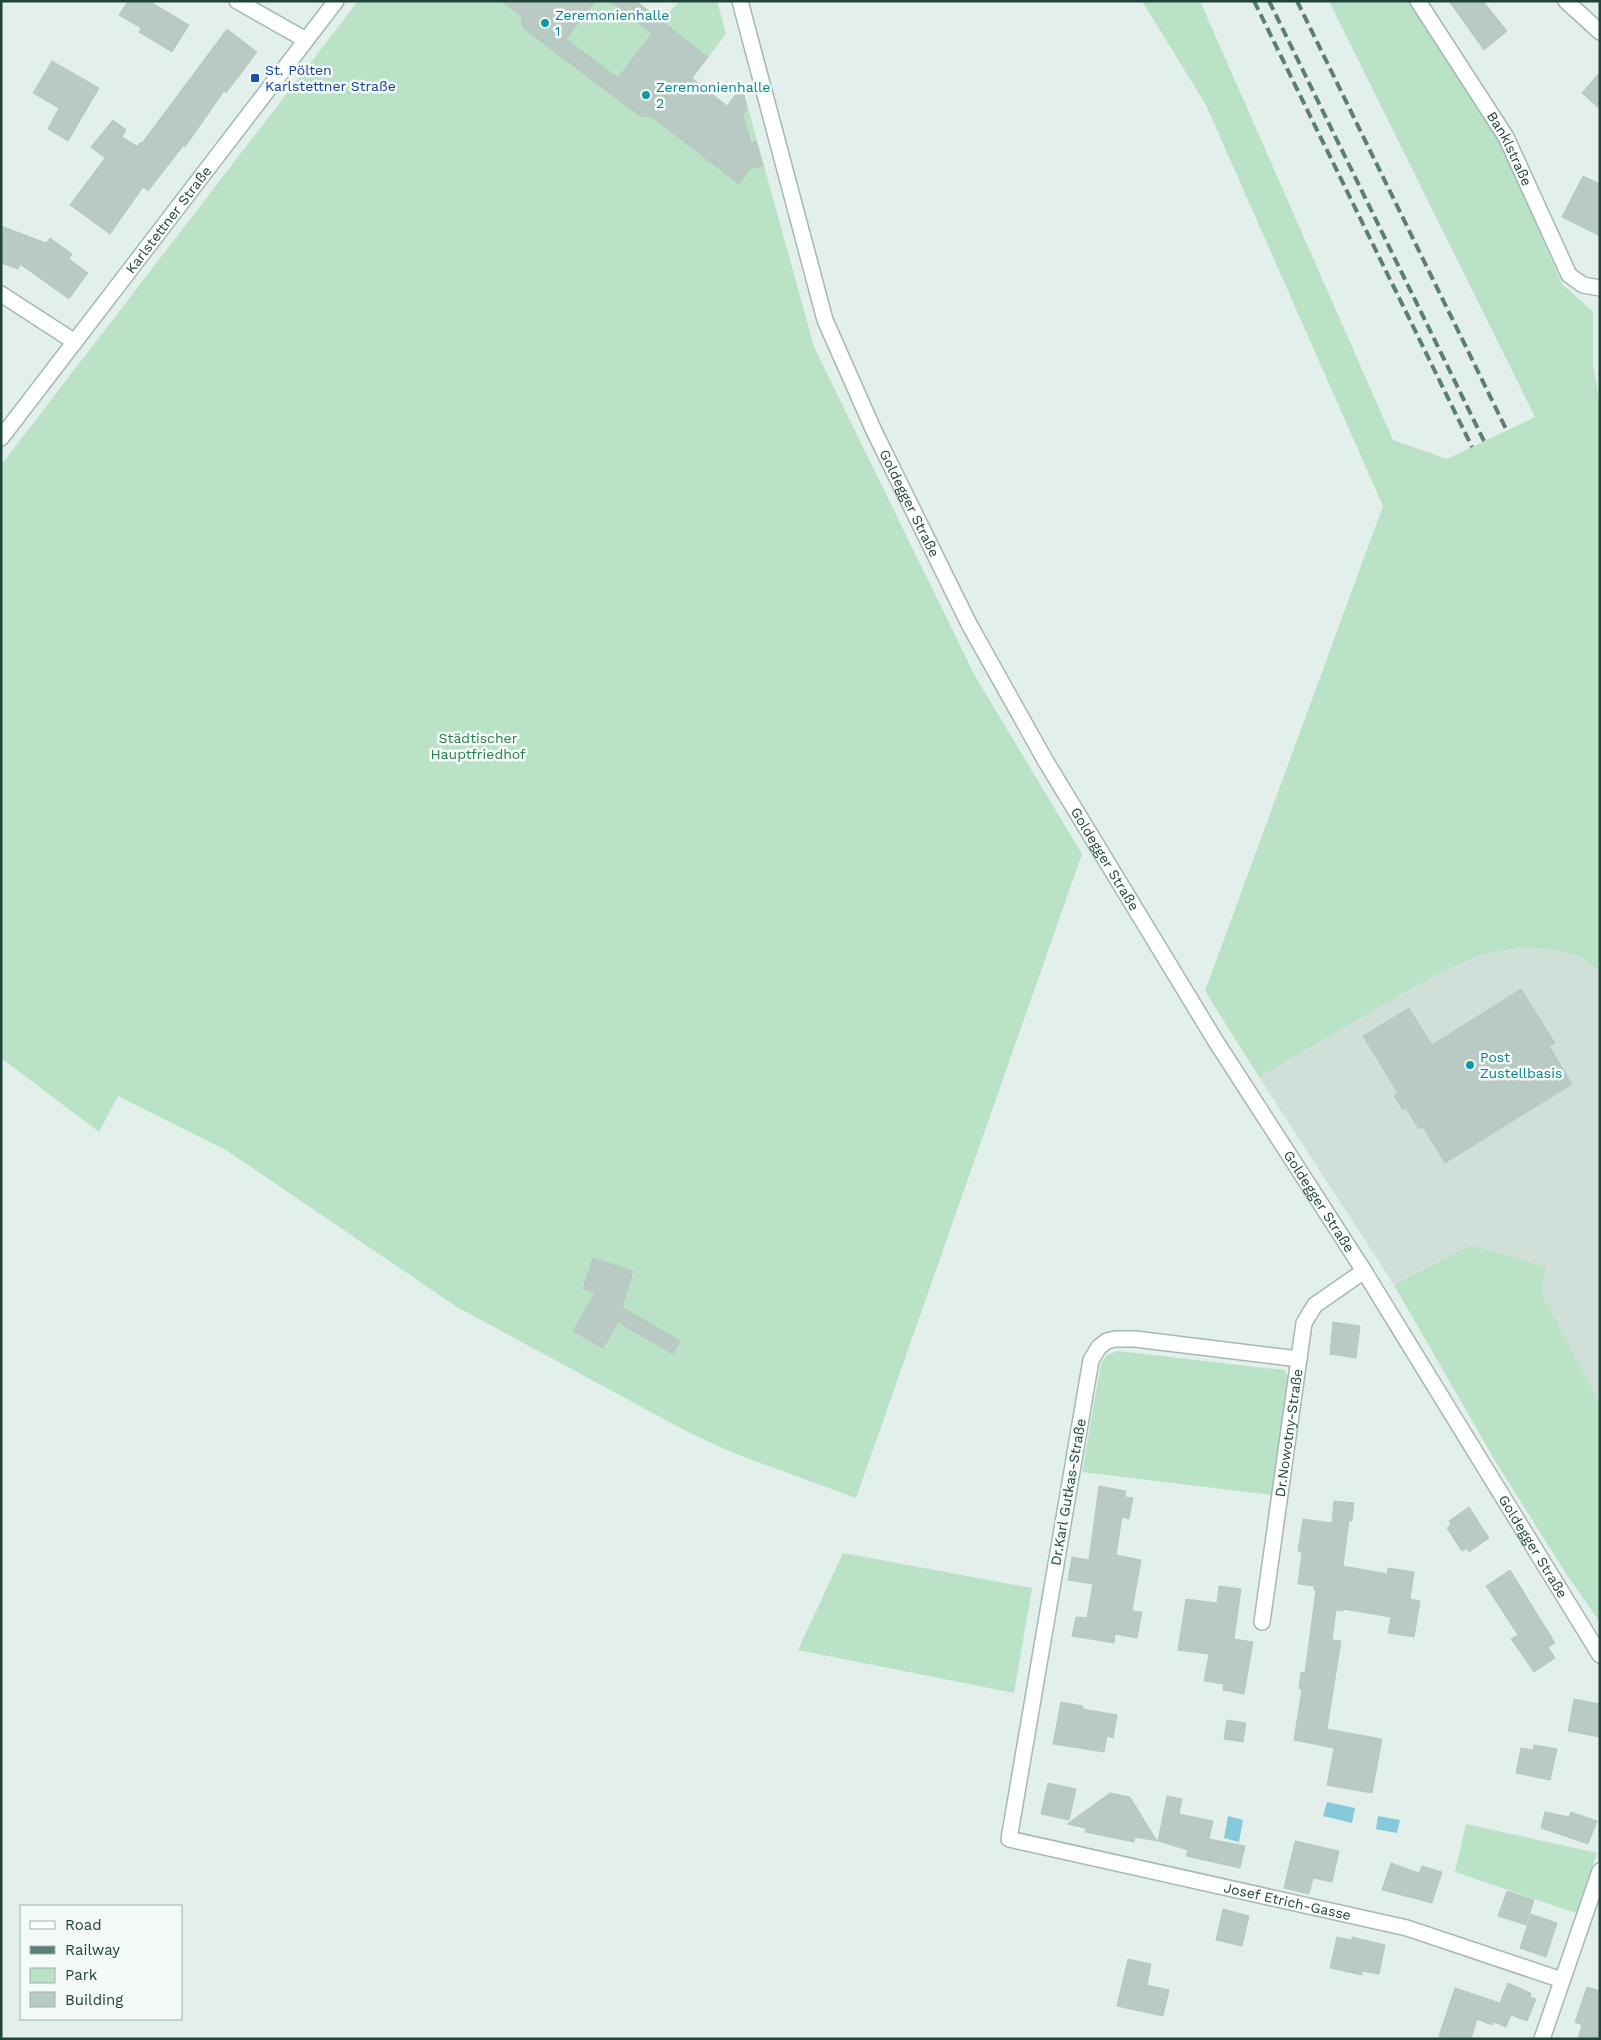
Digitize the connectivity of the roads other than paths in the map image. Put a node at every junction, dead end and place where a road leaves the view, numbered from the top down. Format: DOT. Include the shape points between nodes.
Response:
graph roads {
  1 [pos="237,1"];
  2 [pos="336,1"];
  3 [pos="740,1"];
  4 [pos="1418,1"];
  5 [pos="1566,1"];
  6 [pos="1600,32"];
  7 [pos="306,40"];
  8 [pos="1600,288"];
  9 [pos="1,294"];
  10 [pos="74,342"];
  11 [pos="1,438"];
  12 [pos="1364,1271"];
  13 [pos="1299,1359"];
  14 [pos="1262,1622"];
  15 [pos="1594,1636"];
  16 [pos="1600,1655"];
  17 [pos="1008,1839"];
  18 [pos="1600,1871"];
  19 [pos="1562,1980"];
  20 [pos="1542,2039"];
  1 -- 7 [label="street"];
  2 -- 7 [label="street, Karlstettner Straße"];
  3 -- 12 [label="street, Goldegger Straße" via="825,320 932,551 1045,760 1215,1040"];
  4 -- 8 [label="street, Banklstraße" via="1506,137 1569,275 1583,285"];
  5 -- 6 [label="street"];
  7 -- 10 [label="street, Karlstettner Straße"];
  9 -- 10 [label="street"];
  10 -- 11 [label="street, Karlstettner Straße"];
  12 -- 13 [label="street, Dr.Nowotny-Straße" via="1307,1314"];
  12 -- 15 [label="street, Goldegger Straße"];
  13 -- 14 [label="street, Dr.Nowotny-Straße"];
  13 -- 17 [label="street, Dr.Karl Gutkas-Straße" via="1135,1339 1107,1341 1090,1360"];
  15 -- 16 [label="street, Goldegger Straße"];
  17 -- 19 [label="street, Josef Etrich-Gasse" via="1407,1928"];
  18 -- 19 [label="street"];
  19 -- 20 [label="street"];
}
